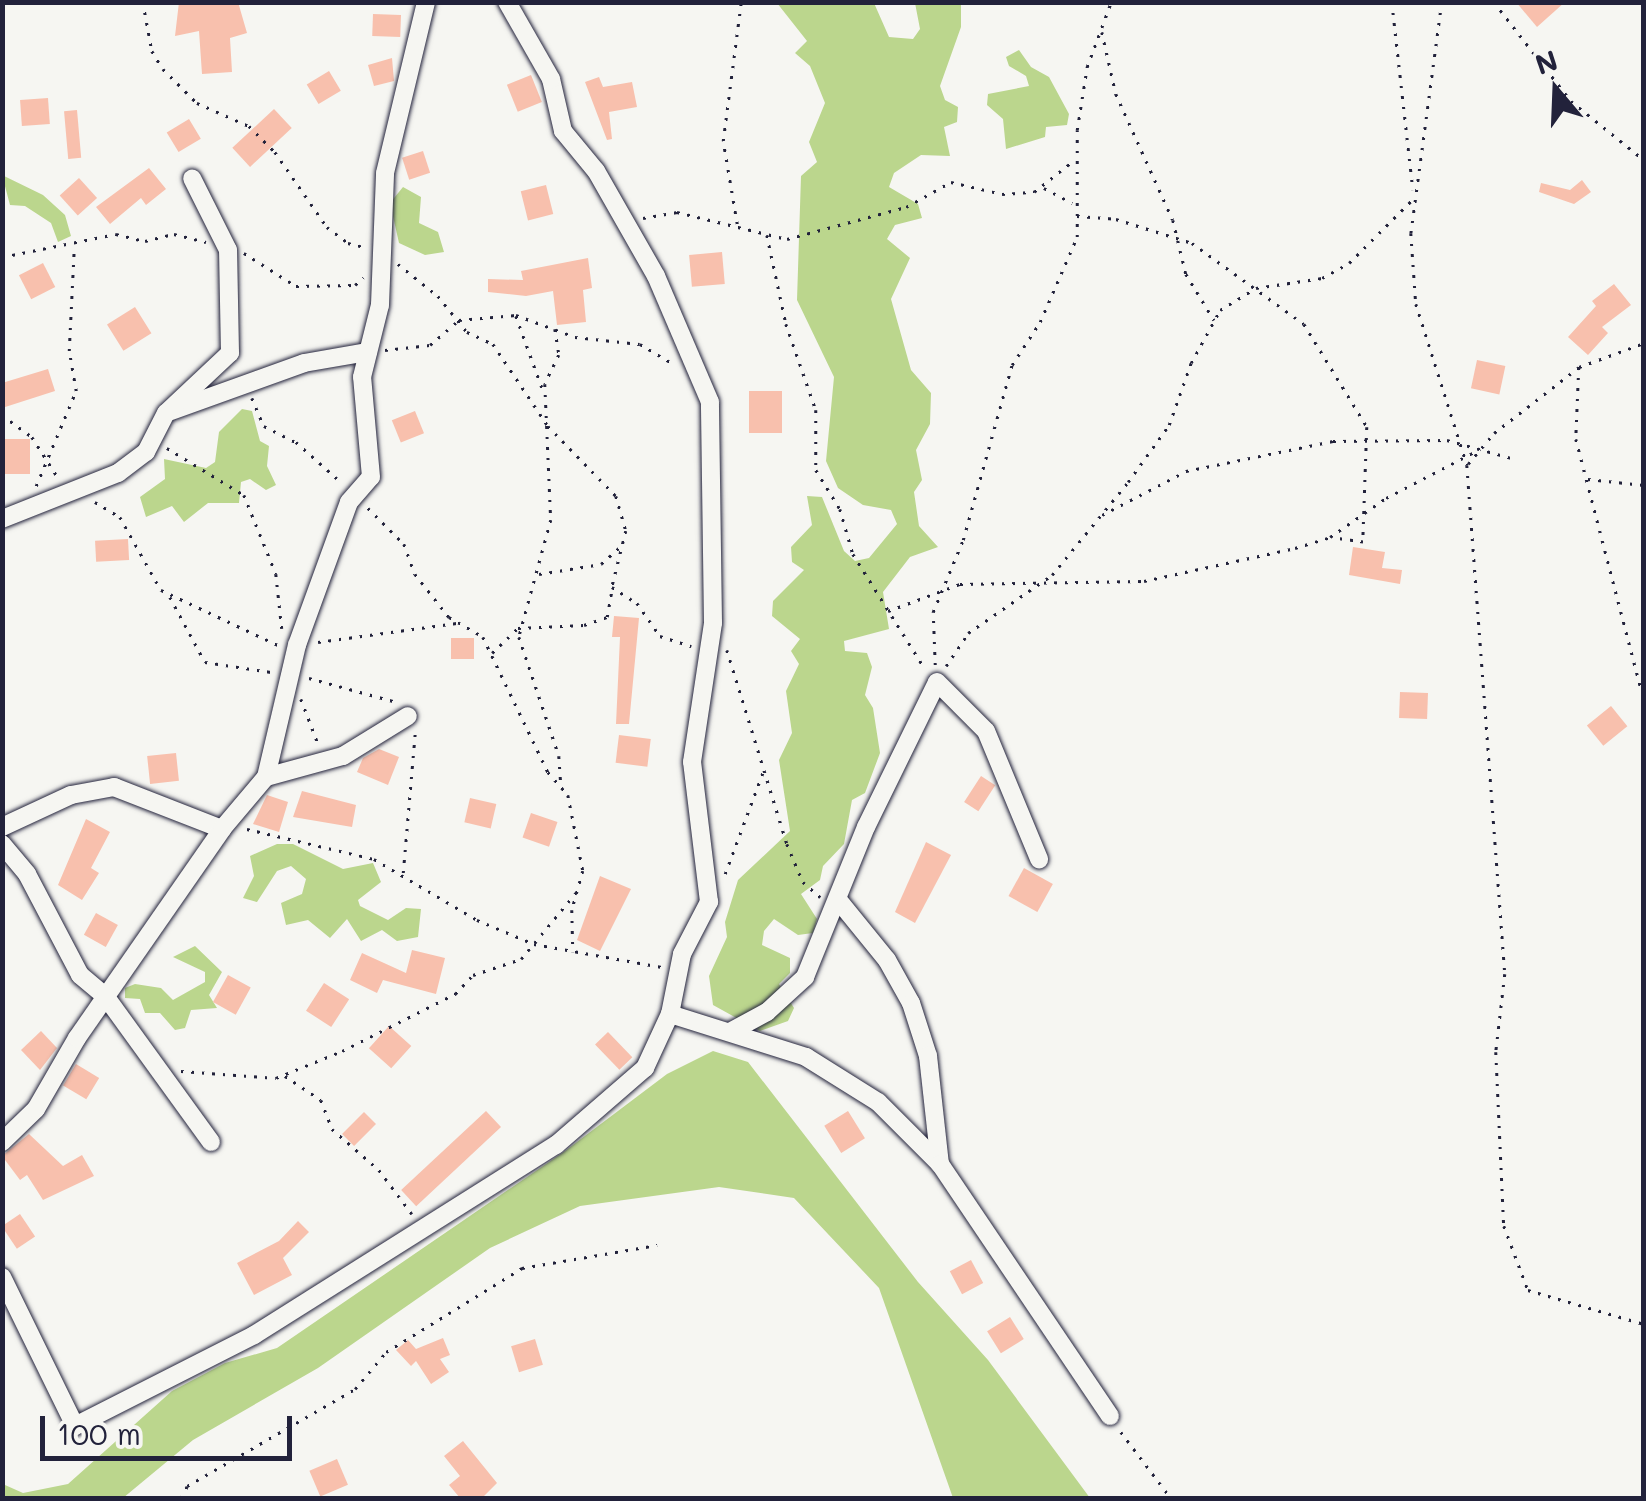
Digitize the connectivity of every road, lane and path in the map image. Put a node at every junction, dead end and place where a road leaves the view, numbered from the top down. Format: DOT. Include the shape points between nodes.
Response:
graph roads {
  1 [pos="144,2"];
  2 [pos="426,2"];
  3 [pos="507,2"];
  4 [pos="741,2"];
  5 [pos="1110,2"];
  6 [pos="1392,2"];
  7 [pos="1442,2"];
  8 [pos="1494,2"];
  9 [pos="1101,27"];
  10 [pos="1644,160"];
  11 [pos="1074,161"];
  12 [pos="192,178"];
  13 [pos="1044,188"];
  14 [pos="1414,198"];
  15 [pos="1073,204"];
  16 [pos="618,210"];
  17 [pos="1076,216"];
  18 [pos="738,225"];
  19 [pos="767,235"];
  20 [pos="1176,237"];
  21 [pos="74,246"];
  22 [pos="228,250"];
  23 [pos="386,251"];
  24 [pos="2,257"];
  25 [pos="366,274"];
  26 [pos="1256,288"];
  27 [pos="516,315"];
  28 [pos="459,320"];
  29 [pos="1215,322"];
  30 [pos="555,329"];
  31 [pos="1644,344"];
  32 [pos="368,352"];
  33 [pos="1579,367"];
  34 [pos="684,372"];
  35 [pos="242,386"];
  36 [pos="546,396"];
  37 [pos="166,413"];
  38 [pos="2,415"];
  39 [pos="548,426"];
  40 [pos="152,440"];
  41 [pos="1366,442"];
  42 [pos="1457,442"];
  43 [pos="1480,449"];
  44 [pos="1514,459"];
  45 [pos="46,460"];
  46 [pos="1464,460"];
  47 [pos="1467,466"];
  48 [pos="1586,478"];
  49 [pos="1644,485"];
  50 [pos="65,490"];
  51 [pos="356,495"];
  52 [pos="93,501"];
  53 [pos="28,506"];
  54 [pos="1368,510"];
  55 [pos="1101,516"];
  56 [pos="2,519"];
  57 [pos="1330,538"];
  58 [pos="620,547"];
  59 [pos="538,574"];
  60 [pos="1042,582"];
  61 [pos="612,586"];
  62 [pos="940,590"];
  63 [pos="888,611"];
  64 [pos="456,623"];
  65 [pos="713,623"];
  66 [pos="522,626"];
  67 [pos="297,645"];
  68 [pos="708,652"];
  69 [pos="491,654"];
  70 [pos="292,674"];
  71 [pos="936,682"];
  72 [pos="1641,688"];
  73 [pos="408,716"];
  74 [pos="324,763"];
  75 [pos="764,768"];
  76 [pos="266,777"];
  77 [pos="561,787"];
  78 [pos="2,827"];
  79 [pos="222,829"];
  80 [pos="2,844"];
  81 [pos="1039,859"];
  82 [pos="403,875"];
  83 [pos="582,882"];
  84 [pos="839,901"];
  85 [pos="709,902"];
  86 [pos="534,944"];
  87 [pos="573,952"];
  88 [pos="678,970"];
  89 [pos="106,997"];
  90 [pos="670,1014"];
  91 [pos="730,1032"];
  92 [pos="160,1072"];
  93 [pos="284,1075"];
  94 [pos="2,1142"];
  95 [pos="211,1142"];
  96 [pos="940,1164"];
  97 [pos="423,1228"];
  98 [pos="657,1245"];
  99 [pos="2,1277"];
  100 [pos="1644,1324"];
  101 [pos="1110,1416"];
  102 [pos="181,1498"];
  103 [pos="1171,1498"];
  1 -- 23 [label="path" via="152,51 163,69 198,103 248,126 267,144 331,230 352,246"];
  2 -- 23 [label="street" via="387,158"];
  3 -- 16 [label="street" via="551,79 562,131"];
  4 -- 18 [label="path" via="723,141"];
  5 -- 9 [label="path"];
  6 -- 14 [label="path"];
  7 -- 14 [label="path"];
  8 -- 10 [label="path" via="1571,100"];
  9 -- 11 [label="path" via="1087,67"];
  9 -- 20 [label="path" via="1116,94"];
  11 -- 13 [label="path"];
  11 -- 15 [label="path"];
  12 -- 22 [label="street"];
  13 -- 15 [label="path"];
  13 -- 19 [label="path" via="1002,194 951,182 906,207 787,239"];
  14 -- 26 [label="path" via="1349,263 1322,278"];
  14 -- 42 [label="path" via="1416,304"];
  15 -- 17 [label="path"];
  16 -- 18 [label="path" via="646,220 677,212"];
  16 -- 65 [label="street" via="656,276 710,402"];
  17 -- 20 [label="path" via="1116,219"];
  17 -- 62 [label="path" via="1077,237 1040,322 1012,366 963,540"];
  18 -- 19 [label="path"];
  19 -- 63 [label="path" via="816,410 816,470"];
  20 -- 26 [label="path" via="1218,256"];
  20 -- 29 [label="path" via="1186,274"];
  21 -- 22 [label="path" via="116,234 145,241 174,234 217,240"];
  21 -- 24 [label="path"];
  21 -- 45 [label="path" via="69,352 76,391"];
  22 -- 25 [label="path" via="311,289 355,284"];
  22 -- 37 [label="street" via="230,353"];
  23 -- 28 [label="path"];
  23 -- 32 [label="street"];
  26 -- 29 [label="path" via="1232,299"];
  26 -- 41 [label="path" via="1316,341 1362,410"];
  27 -- 28 [label="path"];
  27 -- 30 [label="path"];
  27 -- 36 [label="path"];
  28 -- 32 [label="path" via="424,347"];
  28 -- 39 [label="path" via="498,350"];
  29 -- 55 [label="path" via="1190,363 1169,425"];
  30 -- 34 [label="path" via="640,344"];
  30 -- 36 [label="path" via="559,355"];
  31 -- 33 [label="path"];
  32 -- 35 [label="street" via="304,364"];
  32 -- 51 [label="street" via="361,401 371,477"];
  33 -- 43 [label="path"];
  33 -- 48 [label="path" via="1576,439"];
  35 -- 37 [label="street"];
  35 -- 51 [label="path" via="264,426 296,442"];
  36 -- 39 [label="path"];
  37 -- 40 [label="street"];
  38 -- 45 [label="path" via="32,437"];
  39 -- 58 [label="path" via="616,496 625,516"];
  39 -- 59 [label="path" via="550,520"];
  40 -- 50 [label="street" via="118,473"];
  40 -- 52 [label="path" via="244,495 276,574 278,620 289,646 269,645 169,596 120,517"];
  41 -- 42 [label="path"];
  41 -- 54 [label="path"];
  41 -- 55 [label="path" via="1246,454 1178,474"];
  42 -- 43 [label="path"];
  42 -- 46 [label="path"];
  43 -- 44 [label="path"];
  43 -- 46 [label="path"];
  43 -- 47 [label="path"];
  45 -- 50 [label="path"];
  45 -- 53 [label="path"];
  46 -- 47 [label="path"];
  46 -- 54 [label="path"];
  47 -- 100 [label="path" via="1505,974 1496,1052 1504,1226 1528,1290"];
  48 -- 49 [label="path"];
  48 -- 72 [label="path"];
  50 -- 53 [label="street"];
  51 -- 64 [label="path" via="404,544 421,583"];
  51 -- 67 [label="street"];
  53 -- 56 [label="street"];
  54 -- 57 [label="path"];
  54 -- 57 [label="path" via="1363,542"];
  55 -- 60 [label="path"];
  57 -- 60 [label="path" via="1144,580"];
  58 -- 59 [label="path" via="601,564"];
  58 -- 61 [label="path"];
  59 -- 66 [label="path"];
  60 -- 62 [label="path" via="996,580"];
  60 -- 71 [label="path" via="968,633"];
  61 -- 66 [label="path" via="607,617 584,625"];
  61 -- 68 [label="path" via="637,603 660,636"];
  62 -- 63 [label="path"];
  62 -- 71 [label="path" via="933,612"];
  63 -- 71 [label="path"];
  64 -- 67 [label="path"];
  64 -- 69 [label="path" via="476,630"];
  65 -- 68 [label="street"];
  65 -- 75 [label="path"];
  66 -- 69 [label="path"];
  66 -- 77 [label="path" via="520,648 558,756"];
  67 -- 70 [label="street"];
  68 -- 85 [label="street" via="692,762"];
  69 -- 77 [label="path"];
  70 -- 74 [label="path"];
  70 -- 76 [label="street"];
  71 -- 81 [label="street" via="986,730"];
  71 -- 84 [label="street"];
  73 -- 74 [label="street"];
  73 -- 82 [label="path" via="416,729"];
  74 -- 76 [label="street"];
  75 -- 84 [label="path" via="802,882 818,897"];
  75 -- 85 [label="path" via="731,862"];
  76 -- 79 [label="street"];
  77 -- 83 [label="path" via="572,805"];
  78 -- 79 [label="street" via="70,795 114,787"];
  79 -- 82 [label="path" via="251,829 374,859"];
  79 -- 89 [label="street"];
  80 -- 89 [label="street" via="36,888 80,975"];
  82 -- 86 [label="path"];
  83 -- 86 [label="path"];
  83 -- 87 [label="path" via="572,910"];
  84 -- 91 [label="street" via="805,978 768,1012"];
  84 -- 96 [label="street" via="887,960 910,1003 928,1056"];
  85 -- 88 [label="street"];
  86 -- 87 [label="path"];
  86 -- 93 [label="path" via="521,958 473,975 422,1013"];
  87 -- 88 [label="path"];
  88 -- 90 [label="street"];
  89 -- 92 [label="street"];
  89 -- 94 [label="street" via="36,1109"];
  90 -- 91 [label="street"];
  90 -- 97 [label="street" via="644,1068 570,1132"];
  91 -- 96 [label="street" via="806,1057 878,1102"];
  92 -- 93 [label="path"];
  92 -- 95 [label="street"];
  93 -- 97 [label="path" via="321,1100 332,1130 379,1170"];
  96 -- 101 [label="street"];
  97 -- 99 [label="street" via="254,1336 75,1426"];
  98 -- 102 [label="path" via="522,1268 386,1352 355,1389 188,1486"];
  101 -- 103 [label="path"];
}
